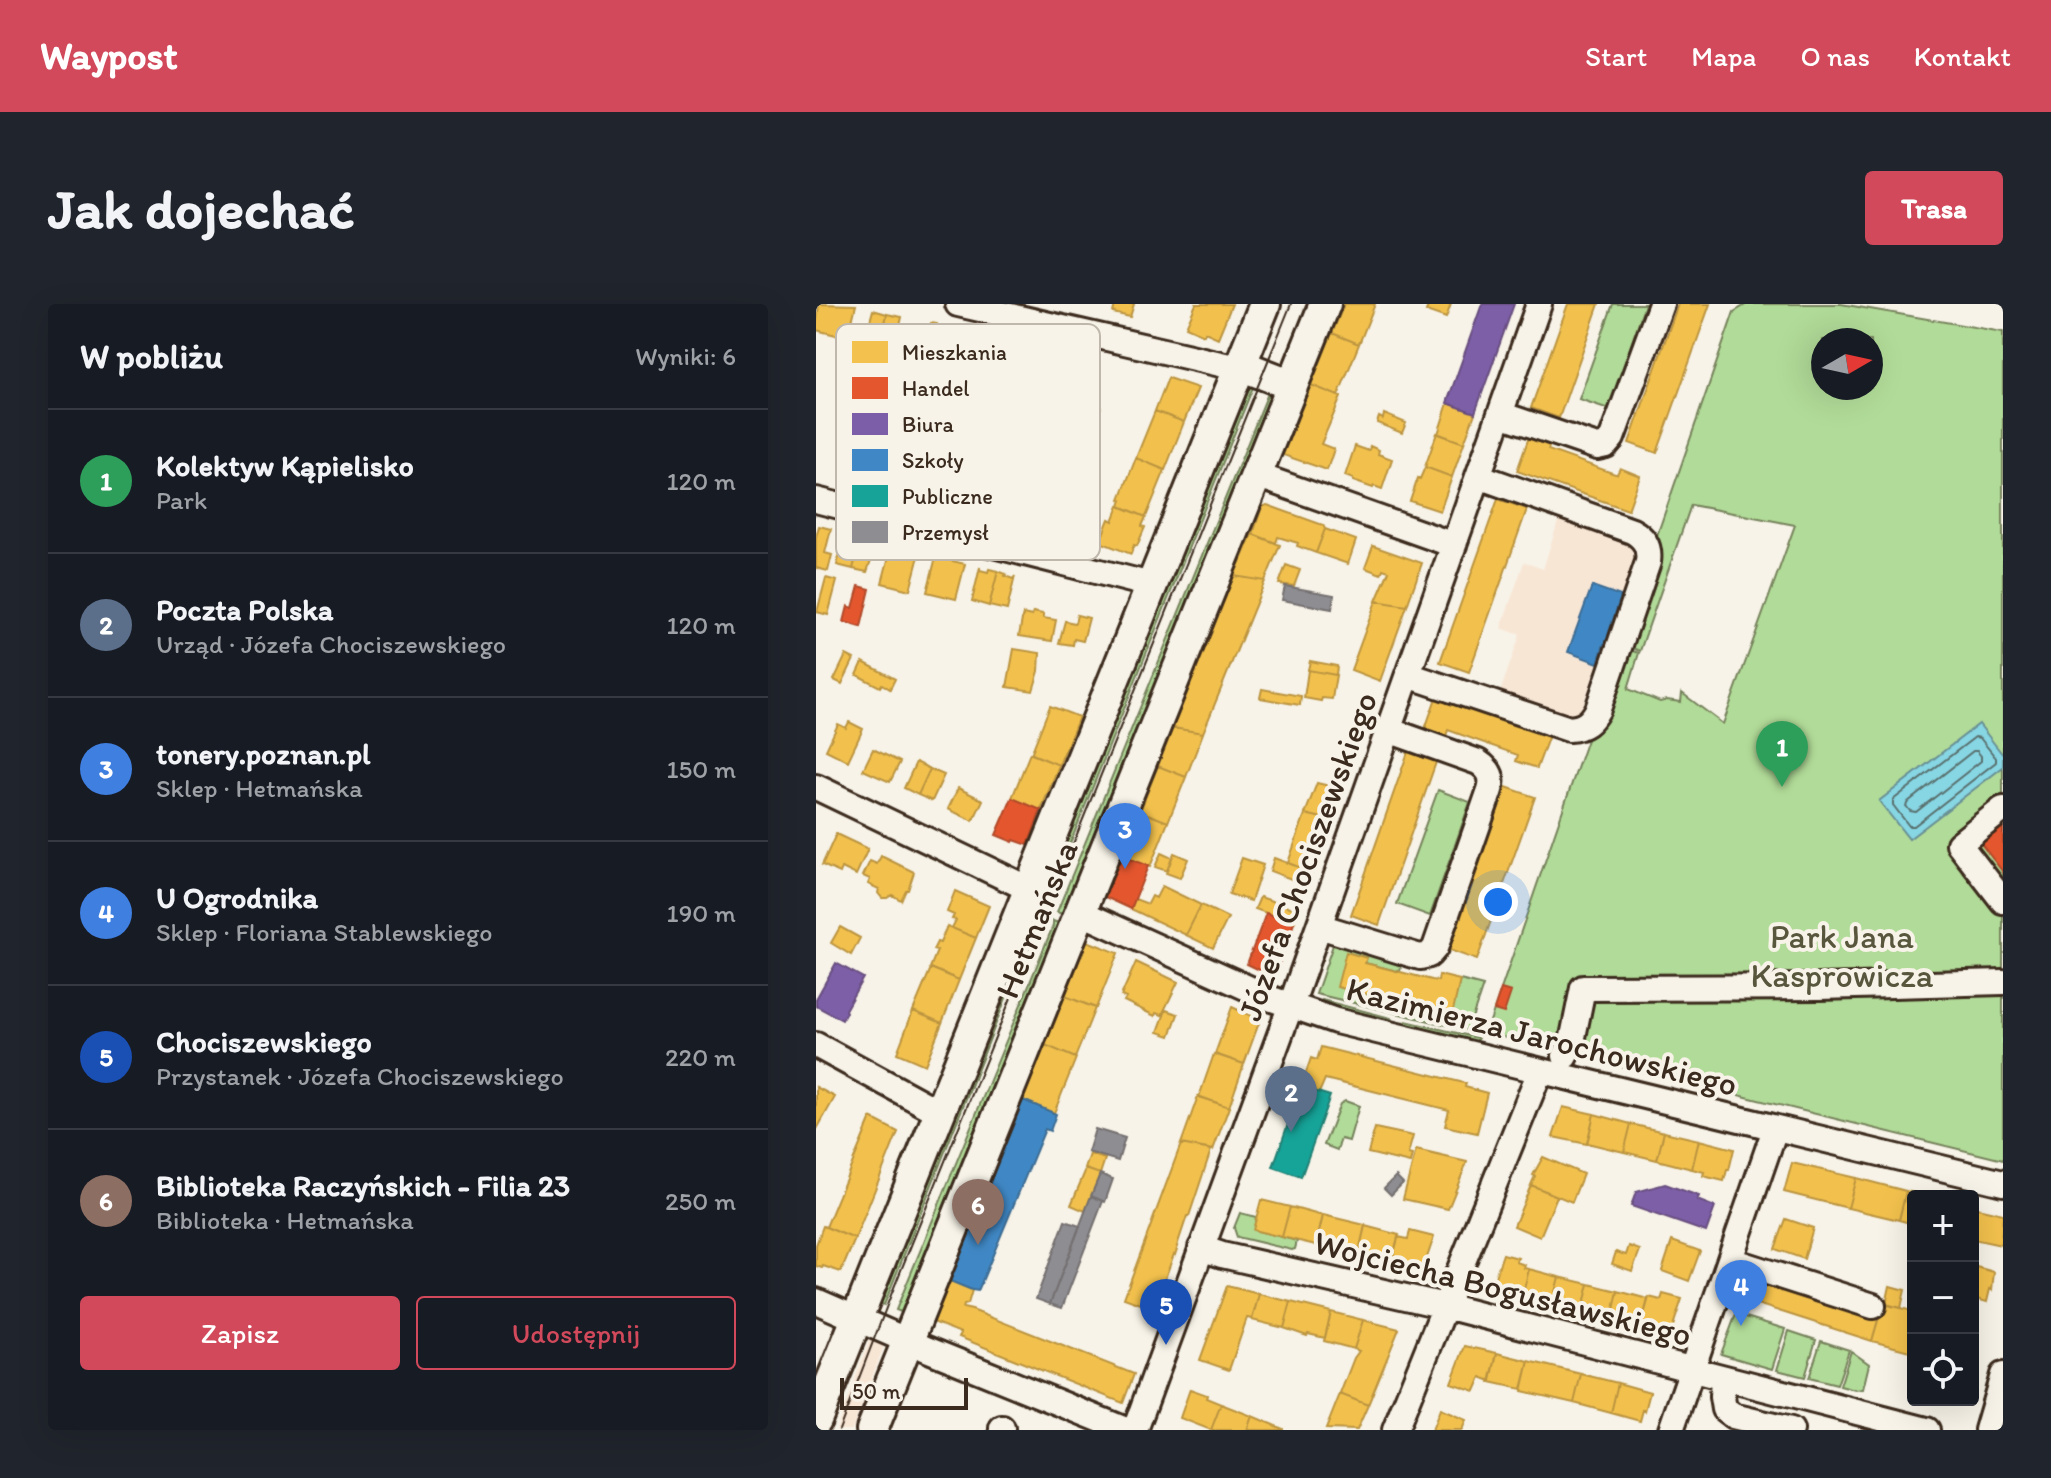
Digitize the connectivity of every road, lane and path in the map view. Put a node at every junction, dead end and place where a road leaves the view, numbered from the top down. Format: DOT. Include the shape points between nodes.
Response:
graph roads {
  1 [pos="958,304"];
  2 [pos="1265,304"];
  3 [pos="1325,304"];
  4 [pos="1539,304"];
  5 [pos="1661,304"];
  6 [pos="1046,324"];
  7 [pos="1100,336"];
  8 [pos="1238,368"];
  9 [pos="1292,385"];
  10 [pos="1500,414"];
  11 [pos="1256,475"];
  12 [pos="1478,476"];
  13 [pos="816,500"];
  14 [pos="836,505"];
  15 [pos="1454,545"];
  16 [pos="1052,560"];
  17 [pos="1151,585"];
  18 [pos="1408,675"];
  19 [pos="1388,730"];
  20 [pos="816,787"];
  21 [pos="2003,809"];
  22 [pos="1029,889"];
  23 [pos="2003,901"];
  24 [pos="1080,912"];
  25 [pos="1319,926"];
  26 [pos="2003,982"];
  27 [pos="1290,1006"];
  28 [pos="816,1045"];
  29 [pos="1565,1056"];
  30 [pos="1540,1071"];
  31 [pos="939,1112"];
  32 [pos="1775,1129"];
  33 [pos="2003,1183"];
  34 [pos="1201,1248"];
  35 [pos="1730,1260"];
  36 [pos="816,1301"];
  37 [pos="1445,1306"];
  38 [pos="1873,1306"];
  39 [pos="856,1319"];
  40 [pos="908,1341"];
  41 [pos="1692,1370"];
  42 [pos="2003,1375"];
  43 [pos="1723,1378"];
  44 [pos="1810,1400"];
  45 [pos="816,1420"];
  46 [pos="1864,1422"];
  47 [pos="872,1430"];
  48 [pos="1126,1430"];
  49 [pos="1135,1430"];
  50 [pos="1395,1430"];
  51 [pos="1671,1430"];
  52 [pos="1791,1430"];
  53 [pos="1927,1430"];
  54 [pos="1987,1430"];
  1 -- 6 [label="street"];
  2 -- 8 [label="main road, Hetmańska"];
  3 -- 9 [label="main road, Hetmańska"];
  4 -- 10 [label="street, Józefa Chociszewskiego"];
  5 -- 10 [label="street" via="1606,445 1597,447"];
  7 -- 8 [label="street"];
  8 -- 9 [label="main road"];
  8 -- 17 [label="main road, Hetmańska"];
  9 -- 11 [label="main road, Hetmańska"];
  10 -- 12 [label="street, Józefa Chociszewskiego"];
  11 -- 15 [label="street"];
  11 -- 24 [label="main road, Hetmańska"];
  12 -- 15 [label="street, Józefa Chociszewskiego"];
  12 -- 18 [label="street" via="1645,540 1648,562 1598,709 1580,728 1560,727"];
  13 -- 14 [label="street"];
  15 -- 18 [label="street, Józefa Chociszewskiego"];
  16 -- 17 [label="street"];
  17 -- 22 [label="main road, Hetmańska"];
  18 -- 19 [label="street, Józefa Chociszewskiego"];
  19 -- 25 [label="street, Józefa Chociszewskiego"];
  19 -- 25 [label="street" via="1478,762 1492,779 1435,948 1420,957"];
  20 -- 22 [label="street"];
  21 -- 23 [label="street" via="1959,844"];
  22 -- 31 [label="main road, Hetmańska"];
  24 -- 27 [label="street, Kazimierza Jarochowskiego"];
  24 -- 40 [label="main road, Hetmańska"];
  25 -- 27 [label="street, Józefa Chociszewskiego"];
  26 -- 29 [label="street" via="1583,988"];
  27 -- 30 [label="street, Kazimierza Jarochowskiego"];
  27 -- 34 [label="street, Józefa Chociszewskiego"];
  28 -- 31 [label="street"];
  30 -- 32 [label="street, Kazimierza Jarochowskiego"];
  30 -- 37 [label="street"];
  31 -- 39 [label="main road, Hetmańska"];
  32 -- 33 [label="street, Kazimierza Jarochowskiego"];
  32 -- 35 [label="street"];
  34 -- 37 [label="street, Wojciecha Bogusławskiego"];
  34 -- 49 [label="street, Józefa Chociszewskiego"];
  35 -- 38 [label="street"];
  35 -- 41 [label="street"];
  36 -- 39 [label="street"];
  37 -- 41 [label="street, Wojciecha Bogusławskiego"];
  37 -- 50 [label="street"];
  39 -- 40 [label="street"];
  39 -- 45 [label="main road, Hetmańska"];
  40 -- 47 [label="main road, Hetmańska"];
  40 -- 48 [label="street"];
  41 -- 43 [label="street, Wojciecha Bogusławskiego"];
  41 -- 51 [label="street"];
  42 -- 54 [label="street"];
  43 -- 44 [label="street, Wojciecha Bogusławskiego"];
  43 -- 52 [label="street" via="1724,1409 1733,1416"];
  44 -- 46 [label="street, Wojciecha Bogusławskiego"];
  44 -- 52 [label="street" via="1801,1427"];
  46 -- 53 [label="street, Wojciecha Bogusławskiego"];
}
